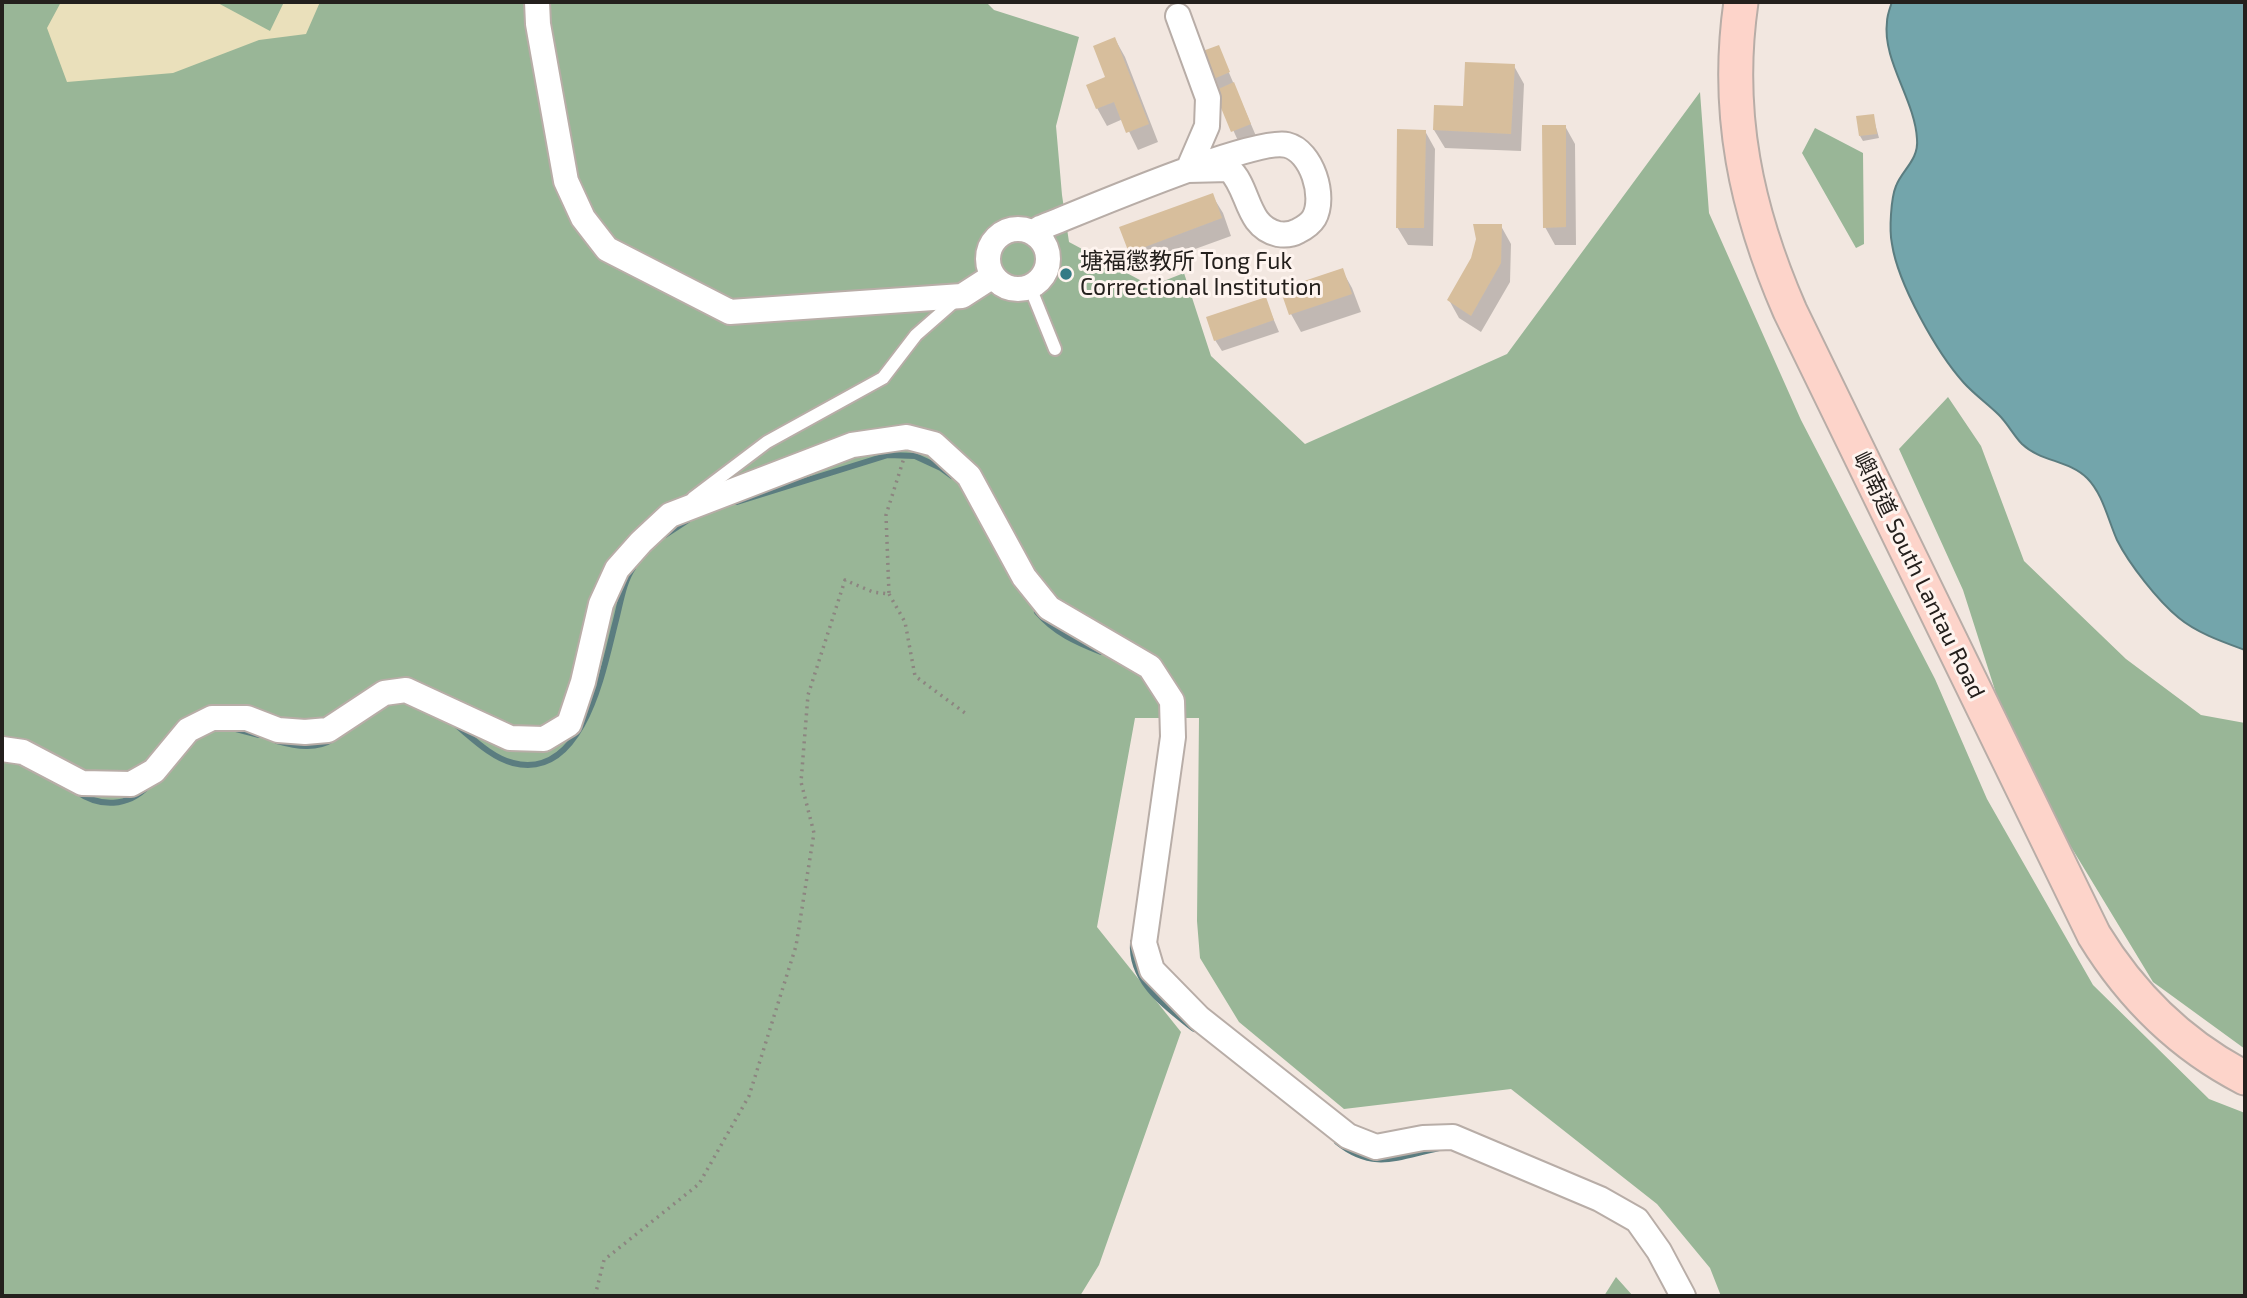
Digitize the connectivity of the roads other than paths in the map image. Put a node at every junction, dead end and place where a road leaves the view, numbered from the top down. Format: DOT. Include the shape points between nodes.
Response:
graph roads {
  1 [pos="537,2"];
  2 [pos="1741,2"];
  3 [pos="1178,16"];
  4 [pos="1188,170"];
  5 [pos="1036,235"];
  6 [pos="993,276"];
  7 [pos="1030,287"];
  8 [pos="962,296"];
  9 [pos="1055,349"];
  10 [pos="670,514"];
  11 [pos="2,749"];
  12 [pos="2245,1078"];
  13 [pos="1683,1296"];
  1 -- 8 [label="street" via="566,181 583,218 607,248 730,312"];
  2 -- 12 [label="main road, 嶼南道 South Lantau Road" via="1735,85 1743,169 1762,239 1790,311 2094,935 2128,985 2162,1021 2199,1051"];
  3 -- 4 [label="street" via="1208,98 1207,127"];
  4 -- 4 [label="street" via="1266,146 1288,145 1303,155 1314,172 1314,218 1294,233 1272,232 1255,219 1237,176 1229,169"];
  4 -- 5 [label="street" via="1040,228"];
  5 -- 6 [label="street" via="1018,229 1001,234 988,258"];
  5 -- 7 [label="street" via="1046,249 1047,267"];
  6 -- 7 [label="street" via="1010,288"];
  6 -- 8 [label="street"];
  7 -- 9 [label="lane"];
  8 -- 10 [label="lane" via="916,335 883,378 767,442"];
  10 -- 11 [label="street" via="617,569 601,604 569,724 544,739 510,738 406,690 384,693 328,730 278,730 247,718 212,718 188,730 154,771 131,784 82,783 32,755"];
  10 -- 13 [label="street" via="852,445 907,437 934,444 969,476 1024,577 1049,608 1150,667 1171,701 1173,737 1144,943 1152,970 1199,1018 1348,1136 1376,1147 1453,1137 1600,1199 1637,1220"];
}
